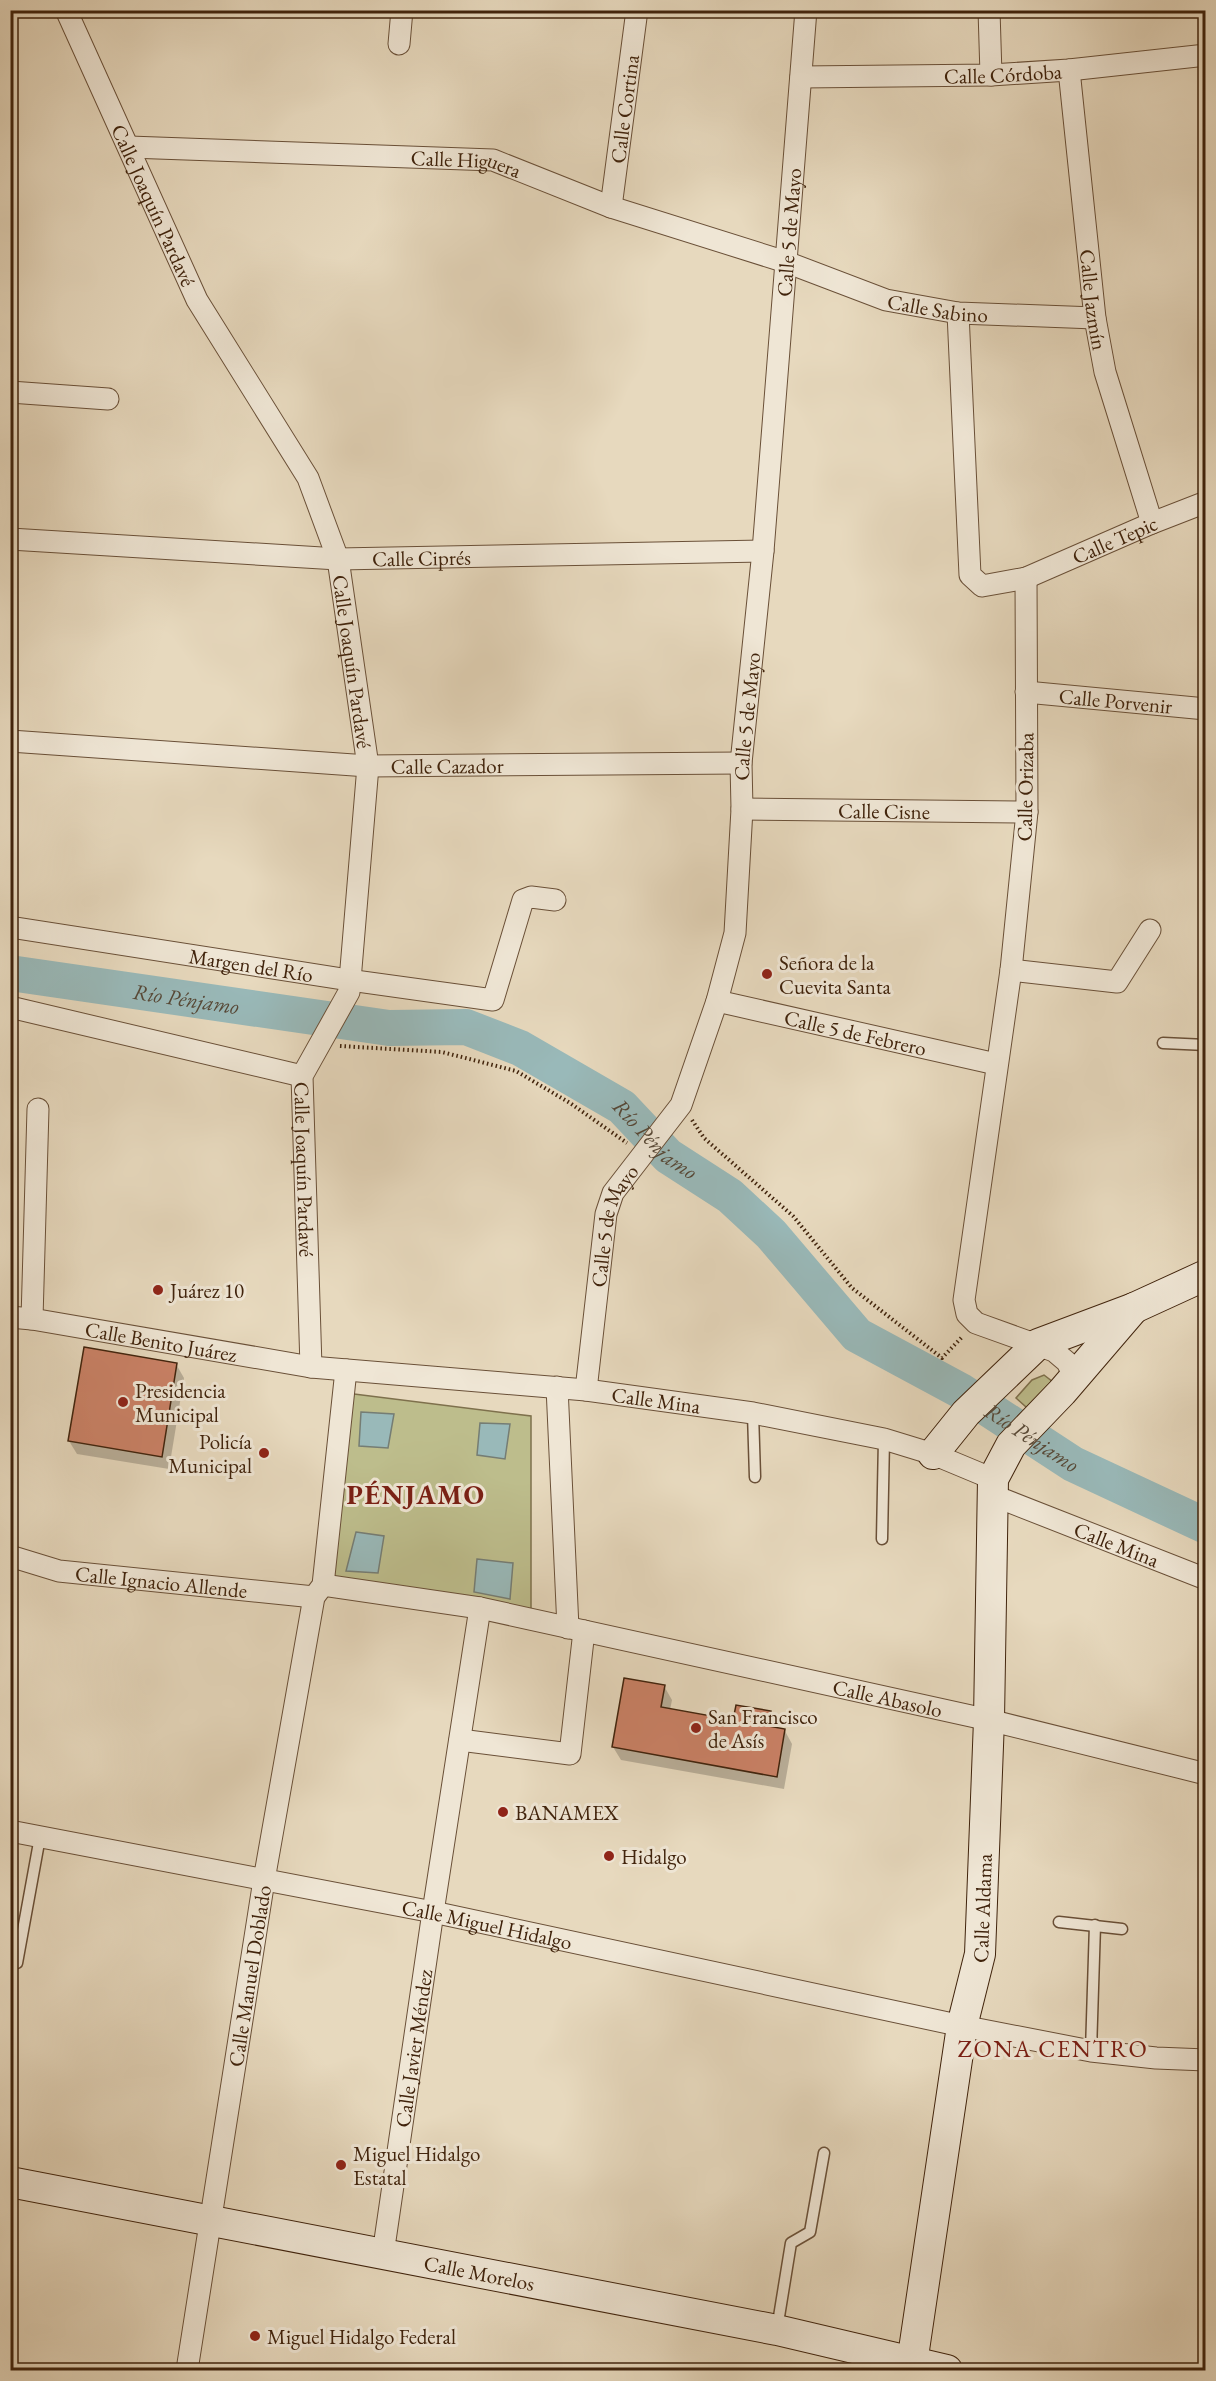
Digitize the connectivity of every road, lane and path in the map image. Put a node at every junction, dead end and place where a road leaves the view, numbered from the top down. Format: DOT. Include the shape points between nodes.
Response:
graph roads {
  1 [pos="66,10"];
  2 [pos="402,10"];
  3 [pos="637,10"];
  4 [pos="806,10"];
  5 [pos="989,10"];
  6 [pos="399,44"];
  7 [pos="1206,55"];
  8 [pos="1069,70"];
  9 [pos="991,75"];
  10 [pos="801,77"];
  11 [pos="129,147"];
  12 [pos="611,207"];
  13 [pos="786,262"];
  14 [pos="958,313"];
  15 [pos="1095,318"];
  16 [pos="10,392"];
  17 [pos="108,399"];
  18 [pos="1206,502"];
  19 [pos="1152,523"];
  20 [pos="10,539"];
  21 [pos="763,551"];
  22 [pos="338,559"];
  23 [pos="1026,578"];
  24 [pos="1026,692"];
  25 [pos="1206,709"];
  26 [pos="10,741"];
  27 [pos="741,764"];
  28 [pos="368,766"];
  29 [pos="742,809"];
  30 [pos="1027,812"];
  31 [pos="555,900"];
  32 [pos="10,927"];
  33 [pos="1150,930"];
  34 [pos="1011,970"];
  35 [pos="349,986"];
  36 [pos="717,1001"];
  37 [pos="10,1007"];
  38 [pos="328,1031"];
  39 [pos="1163,1044"];
  40 [pos="1206,1045"];
  41 [pos="996,1064"];
  42 [pos="302,1076"];
  43 [pos="681,1105"];
  44 [pos="38,1109"];
  45 [pos="629,1172"];
  46 [pos="1206,1275"];
  47 [pos="1134,1308"];
  48 [pos="10,1317"];
  49 [pos="32,1318"];
  50 [pos="971,1319"];
  51 [pos="1038,1344"];
  52 [pos="311,1366"];
  53 [pos="346,1370"];
  54 [pos="1068,1384"];
  55 [pos="557,1387"];
  56 [pos="586,1390"];
  57 [pos="753,1413"];
  58 [pos="884,1439"];
  59 [pos="933,1454"];
  60 [pos="755,1477"];
  61 [pos="993,1487"];
  62 [pos="882,1539"];
  63 [pos="10,1556"];
  64 [pos="1206,1580"];
  65 [pos="319,1591"];
  66 [pos="480,1608"];
  67 [pos="576,1629"];
  68 [pos="989,1720"];
  69 [pos="460,1740"];
  70 [pos="1206,1774"];
  71 [pos="10,1831"];
  72 [pos="40,1837"];
  73 [pos="264,1880"];
  74 [pos="433,1912"];
  75 [pos="1059,1922"];
  76 [pos="1095,1925"];
  77 [pos="1122,1929"];
  78 [pos="17,1964"];
  79 [pos="962,2026"];
  80 [pos="1091,2051"];
  81 [pos="1206,2060"];
  82 [pos="824,2152"];
  83 [pos="10,2182"];
  84 [pos="210,2220"];
  85 [pos="383,2254"];
  86 [pos="777,2330"];
  87 [pos="911,2366"];
  88 [pos="187,2370"];
  89 [pos="947,2370"];
  1 -- 11 [label="street, Calle Joaquín Pardavé"];
  2 -- 6 [label="street"];
  3 -- 12 [label="street, Calle Cortina"];
  4 -- 10 [label="street, Calle 5 de Mayo"];
  5 -- 9 [label="street"];
  7 -- 8 [label="street, Calle Córdoba"];
  8 -- 9 [label="street, Calle Córdoba"];
  8 -- 15 [label="street, Calle Jazmín"];
  9 -- 10 [label="street, Calle Córdoba"];
  10 -- 13 [label="street, Calle 5 de Mayo"];
  11 -- 12 [label="street, Calle Higuera" via="493,160"];
  11 -- 22 [label="street, Calle Joaquín Pardavé" via="197,300 308,478"];
  12 -- 13 [label="street, Calle Higuera"];
  13 -- 14 [label="street, Calle Sabino" via="886,300"];
  13 -- 21 [label="street, Calle 5 de Mayo"];
  14 -- 15 [label="street, Calle Sabino"];
  14 -- 23 [label="street" via="970,575 982,586"];
  15 -- 19 [label="street, Calle Jazmín" via="1105,372"];
  16 -- 17 [label="street"];
  18 -- 19 [label="street, Calle Tepic"];
  19 -- 23 [label="street, Calle Tepic"];
  20 -- 22 [label="street, Calle Ciprés"];
  21 -- 22 [label="street, Calle Ciprés"];
  21 -- 27 [label="street, Calle 5 de Mayo"];
  22 -- 28 [label="street, Calle Joaquín Pardavé"];
  23 -- 24 [label="street, Calle Orizaba"];
  24 -- 25 [label="street, Calle Porvenir"];
  24 -- 30 [label="street, Calle Orizaba"];
  26 -- 28 [label="street, Calle Cazador"];
  27 -- 28 [label="street, Calle Cazador"];
  27 -- 29 [label="street, Calle 5 de Mayo"];
  28 -- 35 [label="street, Calle Joaquín Pardavé"];
  29 -- 30 [label="street, Calle Cisne"];
  29 -- 36 [label="street, Calle 5 de Mayo" via="735,933"];
  30 -- 34 [label="street, Calle Orizaba"];
  31 -- 35 [label="street, Margen del Río" via="523,900 493,999"];
  32 -- 35 [label="street, Margen del Río"];
  33 -- 34 [label="street" via="1117,982"];
  34 -- 41 [label="street, Calle Orizaba"];
  35 -- 38 [label="street, Calle Joaquín Pardavé"];
  36 -- 41 [label="street, Calle 5 de Febrero"];
  36 -- 43 [label="street, Calle 5 de Mayo"];
  37 -- 42 [label="street"];
  38 -- 42 [label="street, Calle Joaquín Pardavé"];
  38 -- 45 [label="path" via="334,1045 442,1052 516,1071 633,1147"];
  39 -- 40 [label="lane"];
  41 -- 50 [label="street, Calle Orizaba" via="964,1300"];
  42 -- 52 [label="street, Calle Joaquín Pardavé"];
  43 -- 45 [label="street, Calle 5 de Mayo"];
  43 -- 50 [label="path" via="704,1138 793,1216 852,1288 942,1358"];
  44 -- 49 [label="street"];
  45 -- 56 [label="street, Calle 5 de Mayo" via="613,1193 606,1214"];
  46 -- 47 [label="street"];
  47 -- 51 [label="street"];
  47 -- 54 [label="street, Calle Aldama"];
  48 -- 49 [label="street, Calle Benito Juárez"];
  49 -- 52 [label="street, Calle Benito Juárez"];
  50 -- 51 [label="street"];
  51 -- 54 [label="street" via="1066,1362"];
  51 -- 59 [label="street" via="966,1413"];
  52 -- 53 [label="street, Calle Mina"];
  53 -- 55 [label="street, Calle Mina"];
  53 -- 65 [label="street, Calle Manuel Doblado"];
  54 -- 61 [label="street, Calle Aldama" via="1011,1444"];
  55 -- 56 [label="street, Calle Mina"];
  55 -- 67 [label="street"];
  56 -- 57 [label="street, Calle Mina"];
  57 -- 58 [label="street, Calle Mina"];
  57 -- 60 [label="lane"];
  58 -- 59 [label="street, Calle Mina"];
  58 -- 62 [label="lane"];
  59 -- 61 [label="street, Calle Mina"];
  61 -- 64 [label="street, Calle Mina"];
  61 -- 68 [label="street, Calle Aldama"];
  63 -- 65 [label="street, Calle Ignacio Allende" via="59,1572"];
  65 -- 66 [label="street, Calle Ignacio Allende"];
  65 -- 73 [label="street, Calle Manuel Doblado"];
  66 -- 67 [label="street, Calle Abasolo"];
  66 -- 69 [label="street, Calle Javier Méndez"];
  67 -- 68 [label="street, Calle Abasolo"];
  67 -- 69 [label="street" via="570,1754"];
  68 -- 70 [label="street, Calle Abasolo"];
  68 -- 79 [label="street, Calle Aldama" via="980,1954"];
  69 -- 74 [label="street, Calle Javier Méndez"];
  71 -- 72 [label="street, Calle Miguel Hidalgo"];
  72 -- 73 [label="street, Calle Miguel Hidalgo"];
  72 -- 78 [label="lane"];
  73 -- 74 [label="street, Calle Miguel Hidalgo"];
  73 -- 84 [label="street, Calle Manuel Doblado"];
  74 -- 79 [label="street, Calle Miguel Hidalgo"];
  74 -- 85 [label="street, Calle Javier Méndez"];
  75 -- 76 [label="lane"];
  76 -- 77 [label="lane"];
  76 -- 80 [label="lane"];
  79 -- 80 [label="street, Calle Miguel Hidalgo"];
  79 -- 87 [label="street, Calle Aldama"];
  80 -- 81 [label="street, Calle Miguel Hidalgo"];
  82 -- 86 [label="lane" via="810,2232 791,2243"];
  83 -- 84 [label="street, Calle Morelos"];
  84 -- 85 [label="street, Calle Morelos"];
  84 -- 88 [label="street, Calle Manuel Doblado"];
  85 -- 86 [label="street, Calle Morelos"];
  86 -- 87 [label="street, Calle Morelos"];
  87 -- 89 [label="street, Calle Morelos"];
}
